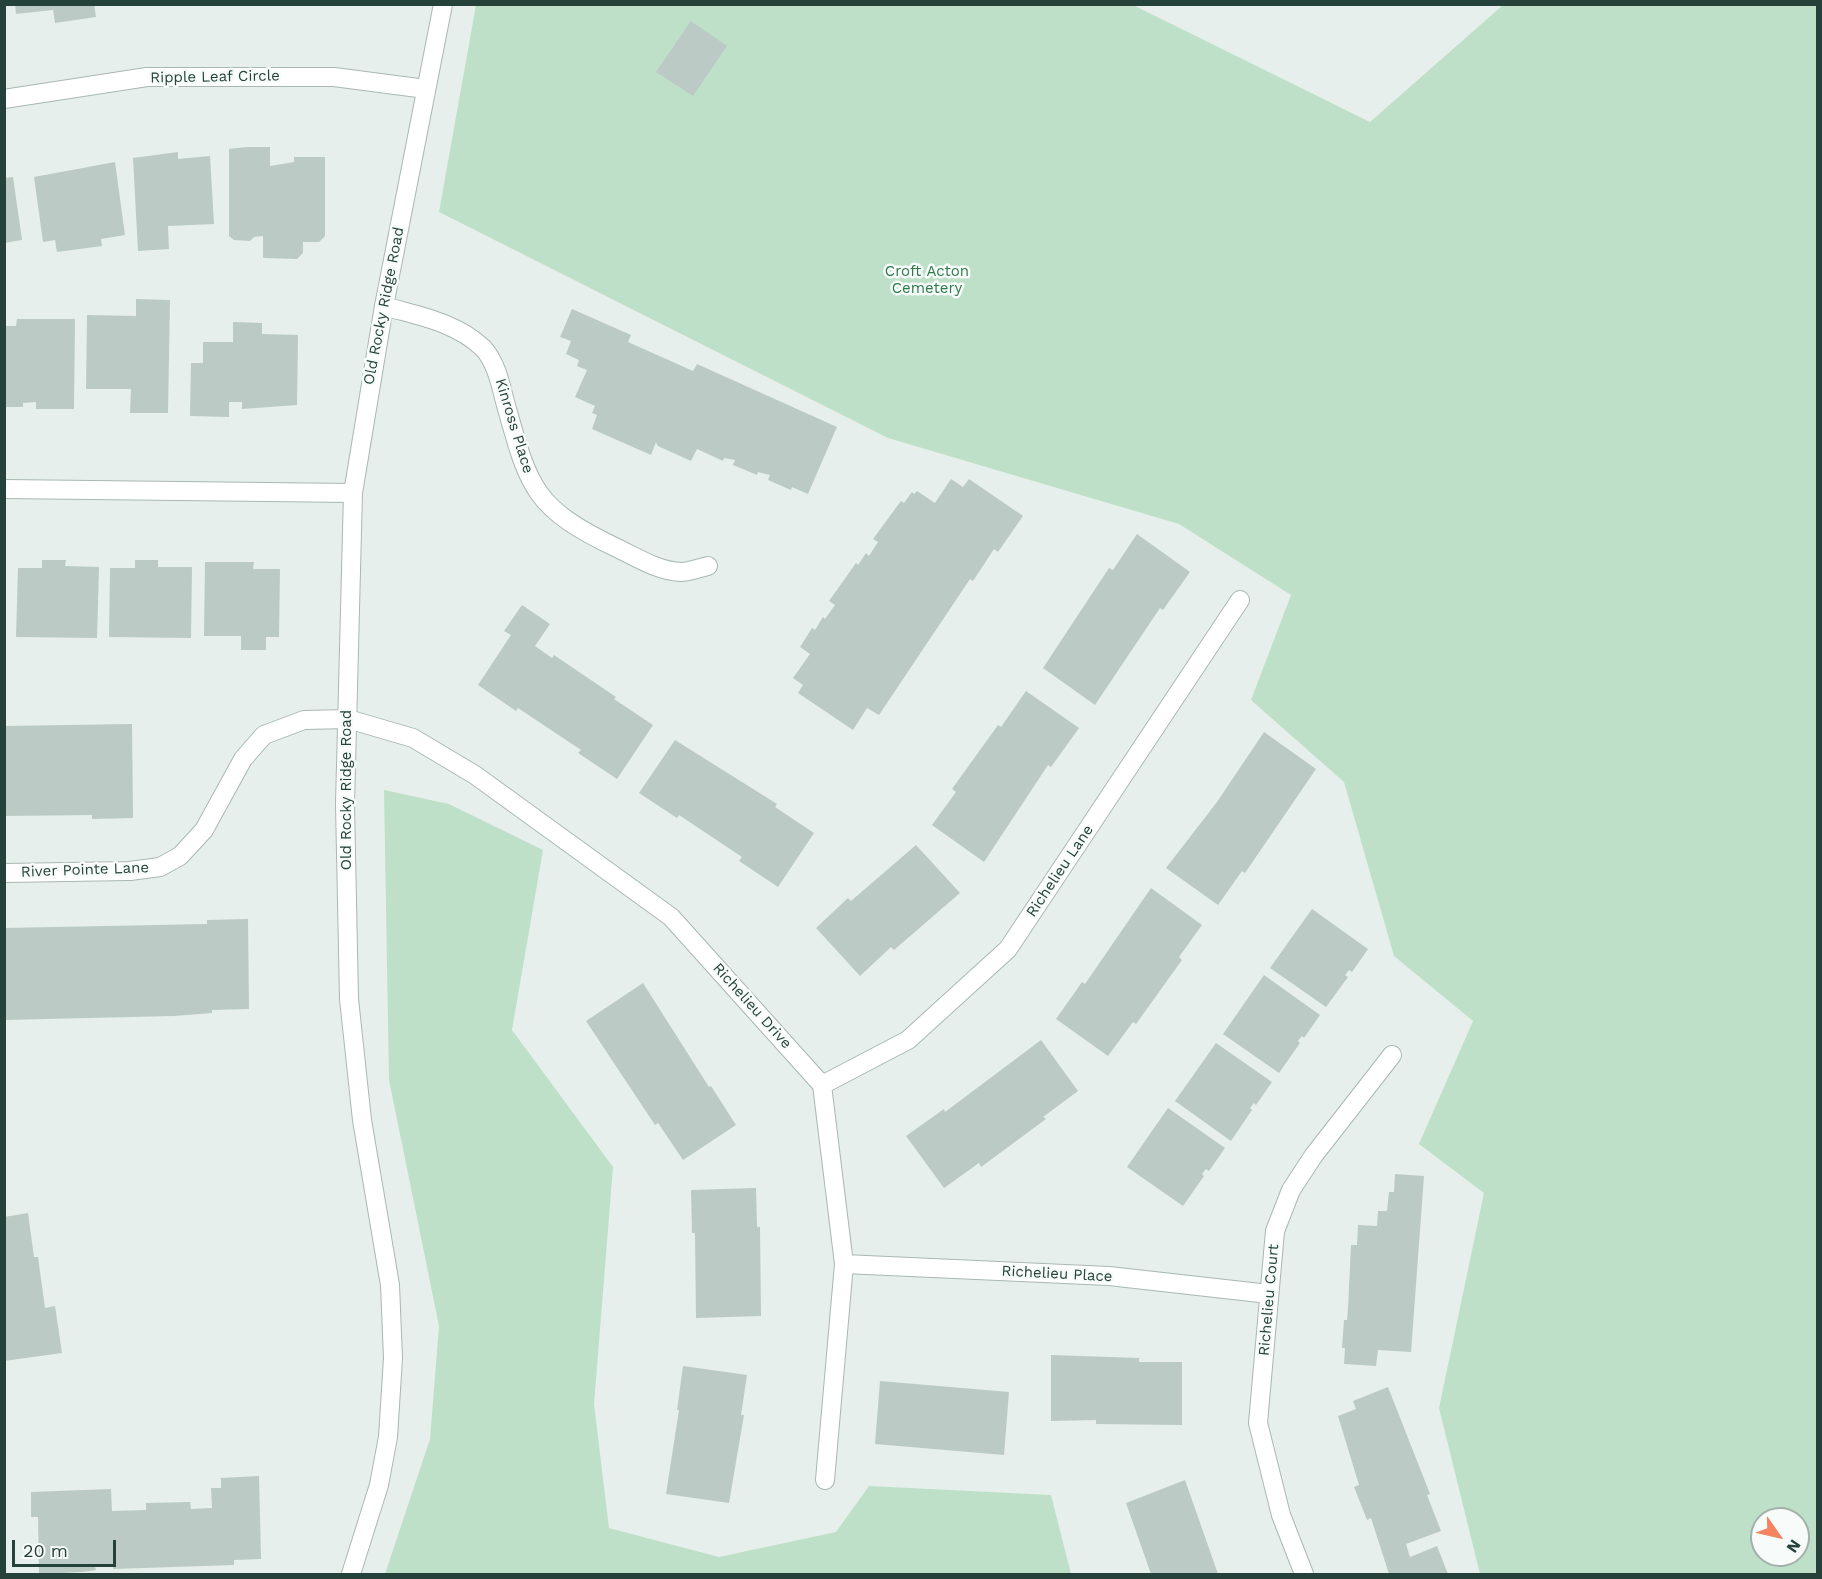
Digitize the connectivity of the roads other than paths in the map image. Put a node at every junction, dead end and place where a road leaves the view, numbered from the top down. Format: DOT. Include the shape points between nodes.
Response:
graph roads {
  1 [pos="443,4"];
  2 [pos="426,89"];
  3 [pos="4,99"];
  4 [pos="384,306"];
  5 [pos="4,489"];
  6 [pos="353,493"];
  7 [pos="708,566"];
  8 [pos="1240,600"];
  9 [pos="348,719"];
  10 [pos="4,873"];
  11 [pos="1392,1055"];
  12 [pos="822,1085"];
  13 [pos="844,1264"];
  14 [pos="1269,1294"];
  15 [pos="825,1480"];
  16 [pos="351,1575"];
  17 [pos="1304,1575"];
  1 -- 2 [label="street, Old Rocky Ridge Road"];
  2 -- 3 [label="street, Ripple Leaf Circle" via="334,76 147,77"];
  2 -- 4 [label="street, Old Rocky Ridge Road"];
  4 -- 6 [label="street, Old Rocky Ridge Road"];
  4 -- 7 [label="street, Kinross Place" via="442,322 466,334 485,350 497,372 526,473 555,512 578,530 647,563 680,572"];
  5 -- 6 [label="street"];
  6 -- 9 [label="street, Old Rocky Ridge Road"];
  8 -- 12 [label="street, Richelieu Lane" via="1008,949 908,1040"];
  9 -- 10 [label="street, River Pointe Lane" via="303,720 264,735 243,759 204,830 180,856 160,867"];
  9 -- 12 [label="street, Richelieu Drive" via="413,738 475,775 672,917"];
  9 -- 16 [label="street, Old Rocky Ridge Road" via="345,804 352,1033 362,1120 390,1285 393,1340 388,1437 379,1485"];
  11 -- 14 [label="street, Richelieu Court" via="1291,1190 1275,1231"];
  12 -- 13 [label="street"];
  13 -- 14 [label="street, Richelieu Place" via="1108,1276"];
  13 -- 15 [label="street"];
  14 -- 17 [label="street, Richelieu Court" via="1258,1423 1281,1515"];
}
